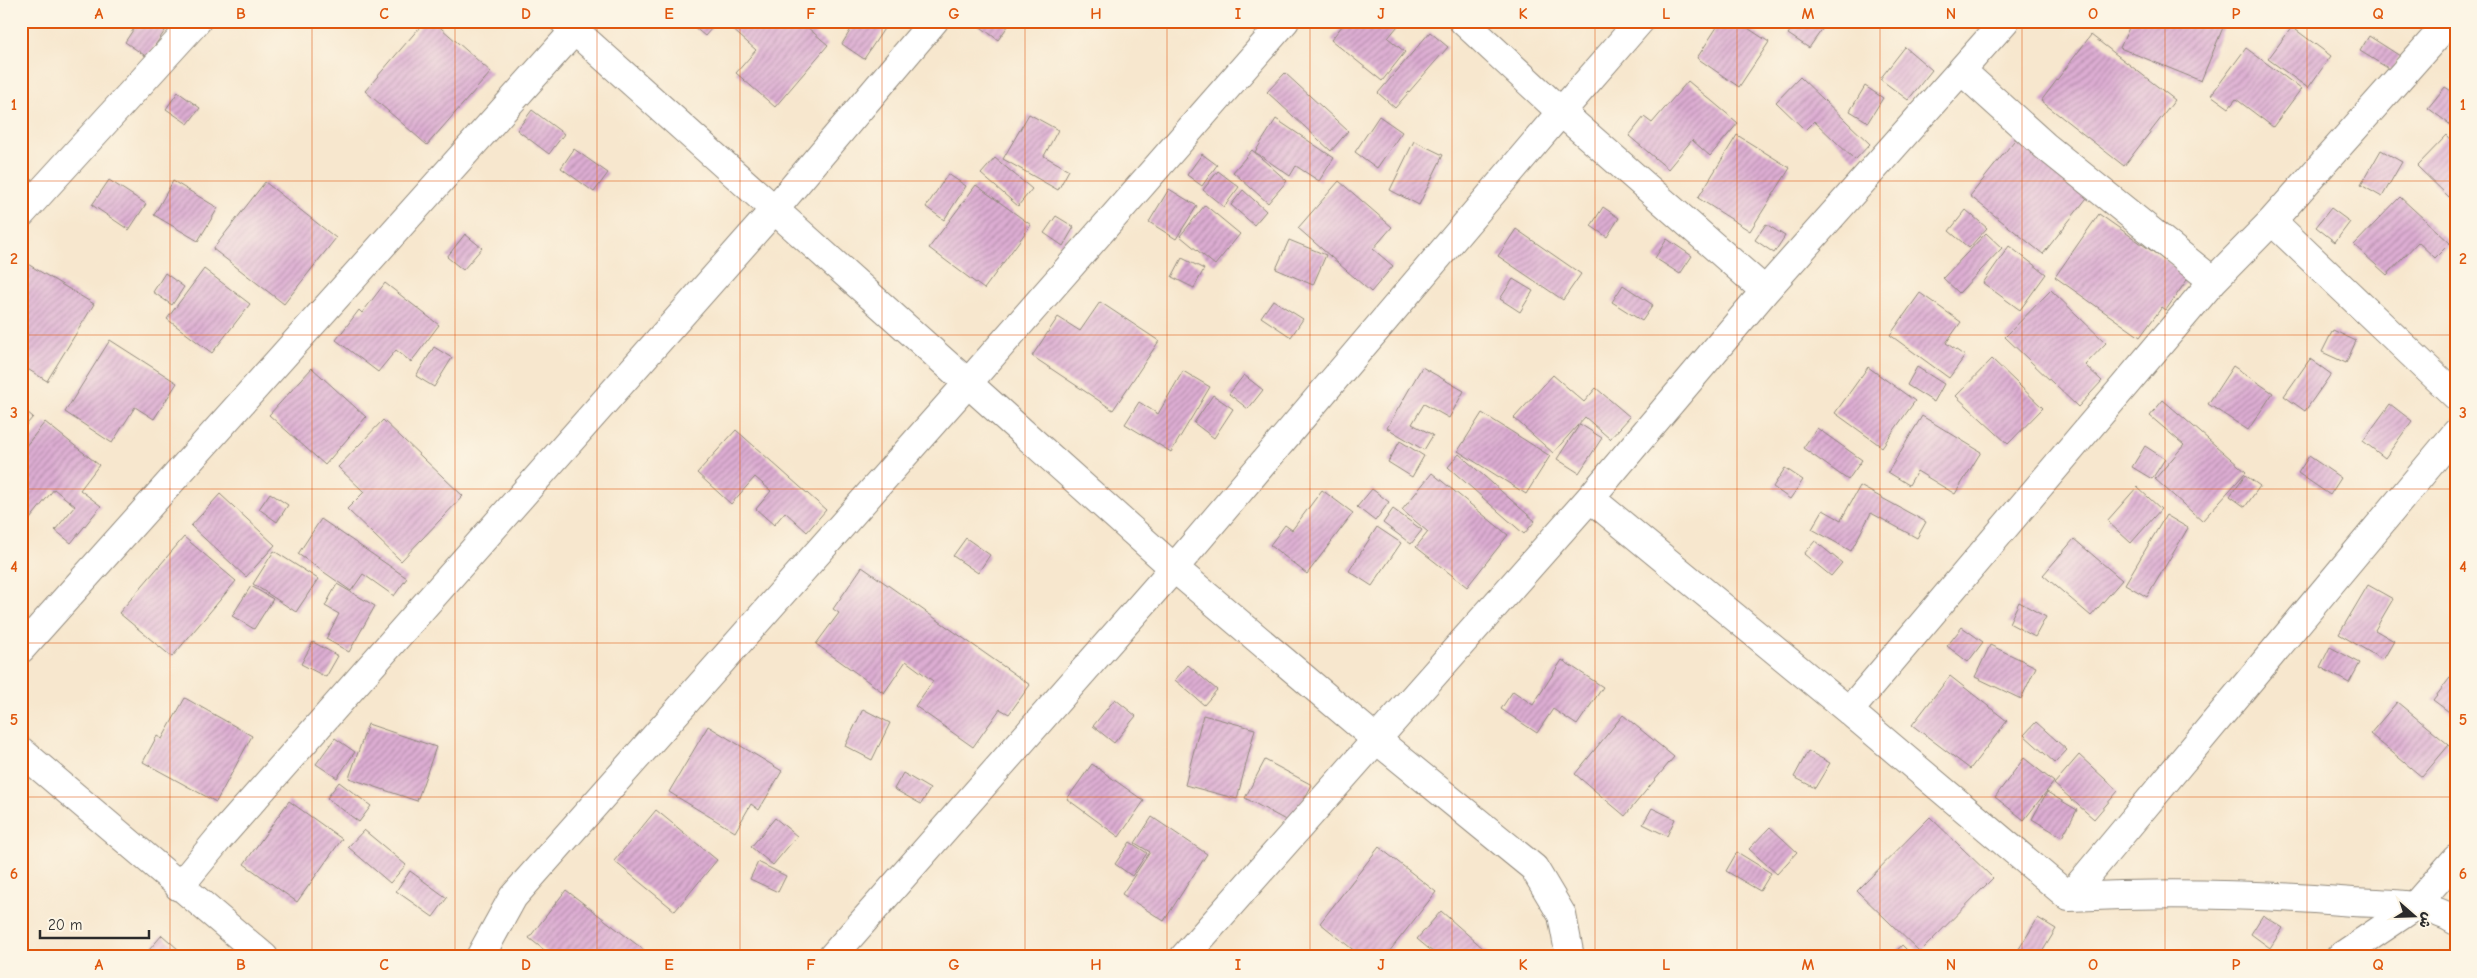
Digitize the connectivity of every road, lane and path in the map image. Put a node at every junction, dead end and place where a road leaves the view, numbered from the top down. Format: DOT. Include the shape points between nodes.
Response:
graph roads {
  1 [pos="197,21"];
  2 [pos="934,21"];
  3 [pos="1285,21"];
  4 [pos="1463,21"];
  5 [pos="1640,21"];
  6 [pos="2005,21"];
  7 [pos="2450,21"];
  8 [pos="570,26"];
  9 [pos="1962,71"];
  10 [pos="1560,112"];
  11 [pos="774,210"];
  12 [pos="21,214"];
  13 [pos="2272,221"];
  14 [pos="2213,281"];
  15 [pos="1765,291"];
  16 [pos="968,383"];
  17 [pos="2456,396"];
  18 [pos="2456,433"];
  19 [pos="1590,498"];
  20 [pos="1174,568"];
  21 [pos="21,650"];
  22 [pos="1849,711"];
  23 [pos="1377,740"];
  24 [pos="21,751"];
  25 [pos="2456,858"];
  26 [pos="179,886"];
  27 [pos="2069,897"];
  28 [pos="2414,907"];
  29 [pos="2456,921"];
  30 [pos="264,957"];
  31 [pos="480,957"];
  32 [pos="832,957"];
  33 [pos="1184,957"];
  34 [pos="1570,957"];
  35 [pos="2340,957"];
  1 -- 12 [label="street"];
  2 -- 11 [label="street"];
  3 -- 16 [label="street"];
  4 -- 10 [label="street"];
  5 -- 10 [label="street"];
  6 -- 9 [label="street"];
  7 -- 13 [label="street"];
  8 -- 11 [label="street"];
  8 -- 21 [label="street"];
  9 -- 14 [label="street" via="2046,146"];
  9 -- 15 [label="street"];
  10 -- 15 [label="street"];
  10 -- 20 [label="street"];
  11 -- 16 [label="street"];
  11 -- 26 [label="street"];
  13 -- 14 [label="street"];
  13 -- 17 [label="street"];
  14 -- 22 [label="street"];
  15 -- 19 [label="street"];
  16 -- 20 [label="street"];
  16 -- 31 [label="street" via="512,897"];
  18 -- 27 [label="street"];
  19 -- 22 [label="street"];
  19 -- 23 [label="street"];
  20 -- 23 [label="street"];
  20 -- 32 [label="street"];
  22 -- 27 [label="street"];
  23 -- 33 [label="street"];
  23 -- 34 [label="street" via="1534,868 1562,915"];
  24 -- 26 [label="street"];
  25 -- 28 [label="street"];
  26 -- 30 [label="street"];
  27 -- 28 [label="street" via="2142,893 2235,895"];
  28 -- 29 [label="street"];
  28 -- 35 [label="street"];
}
